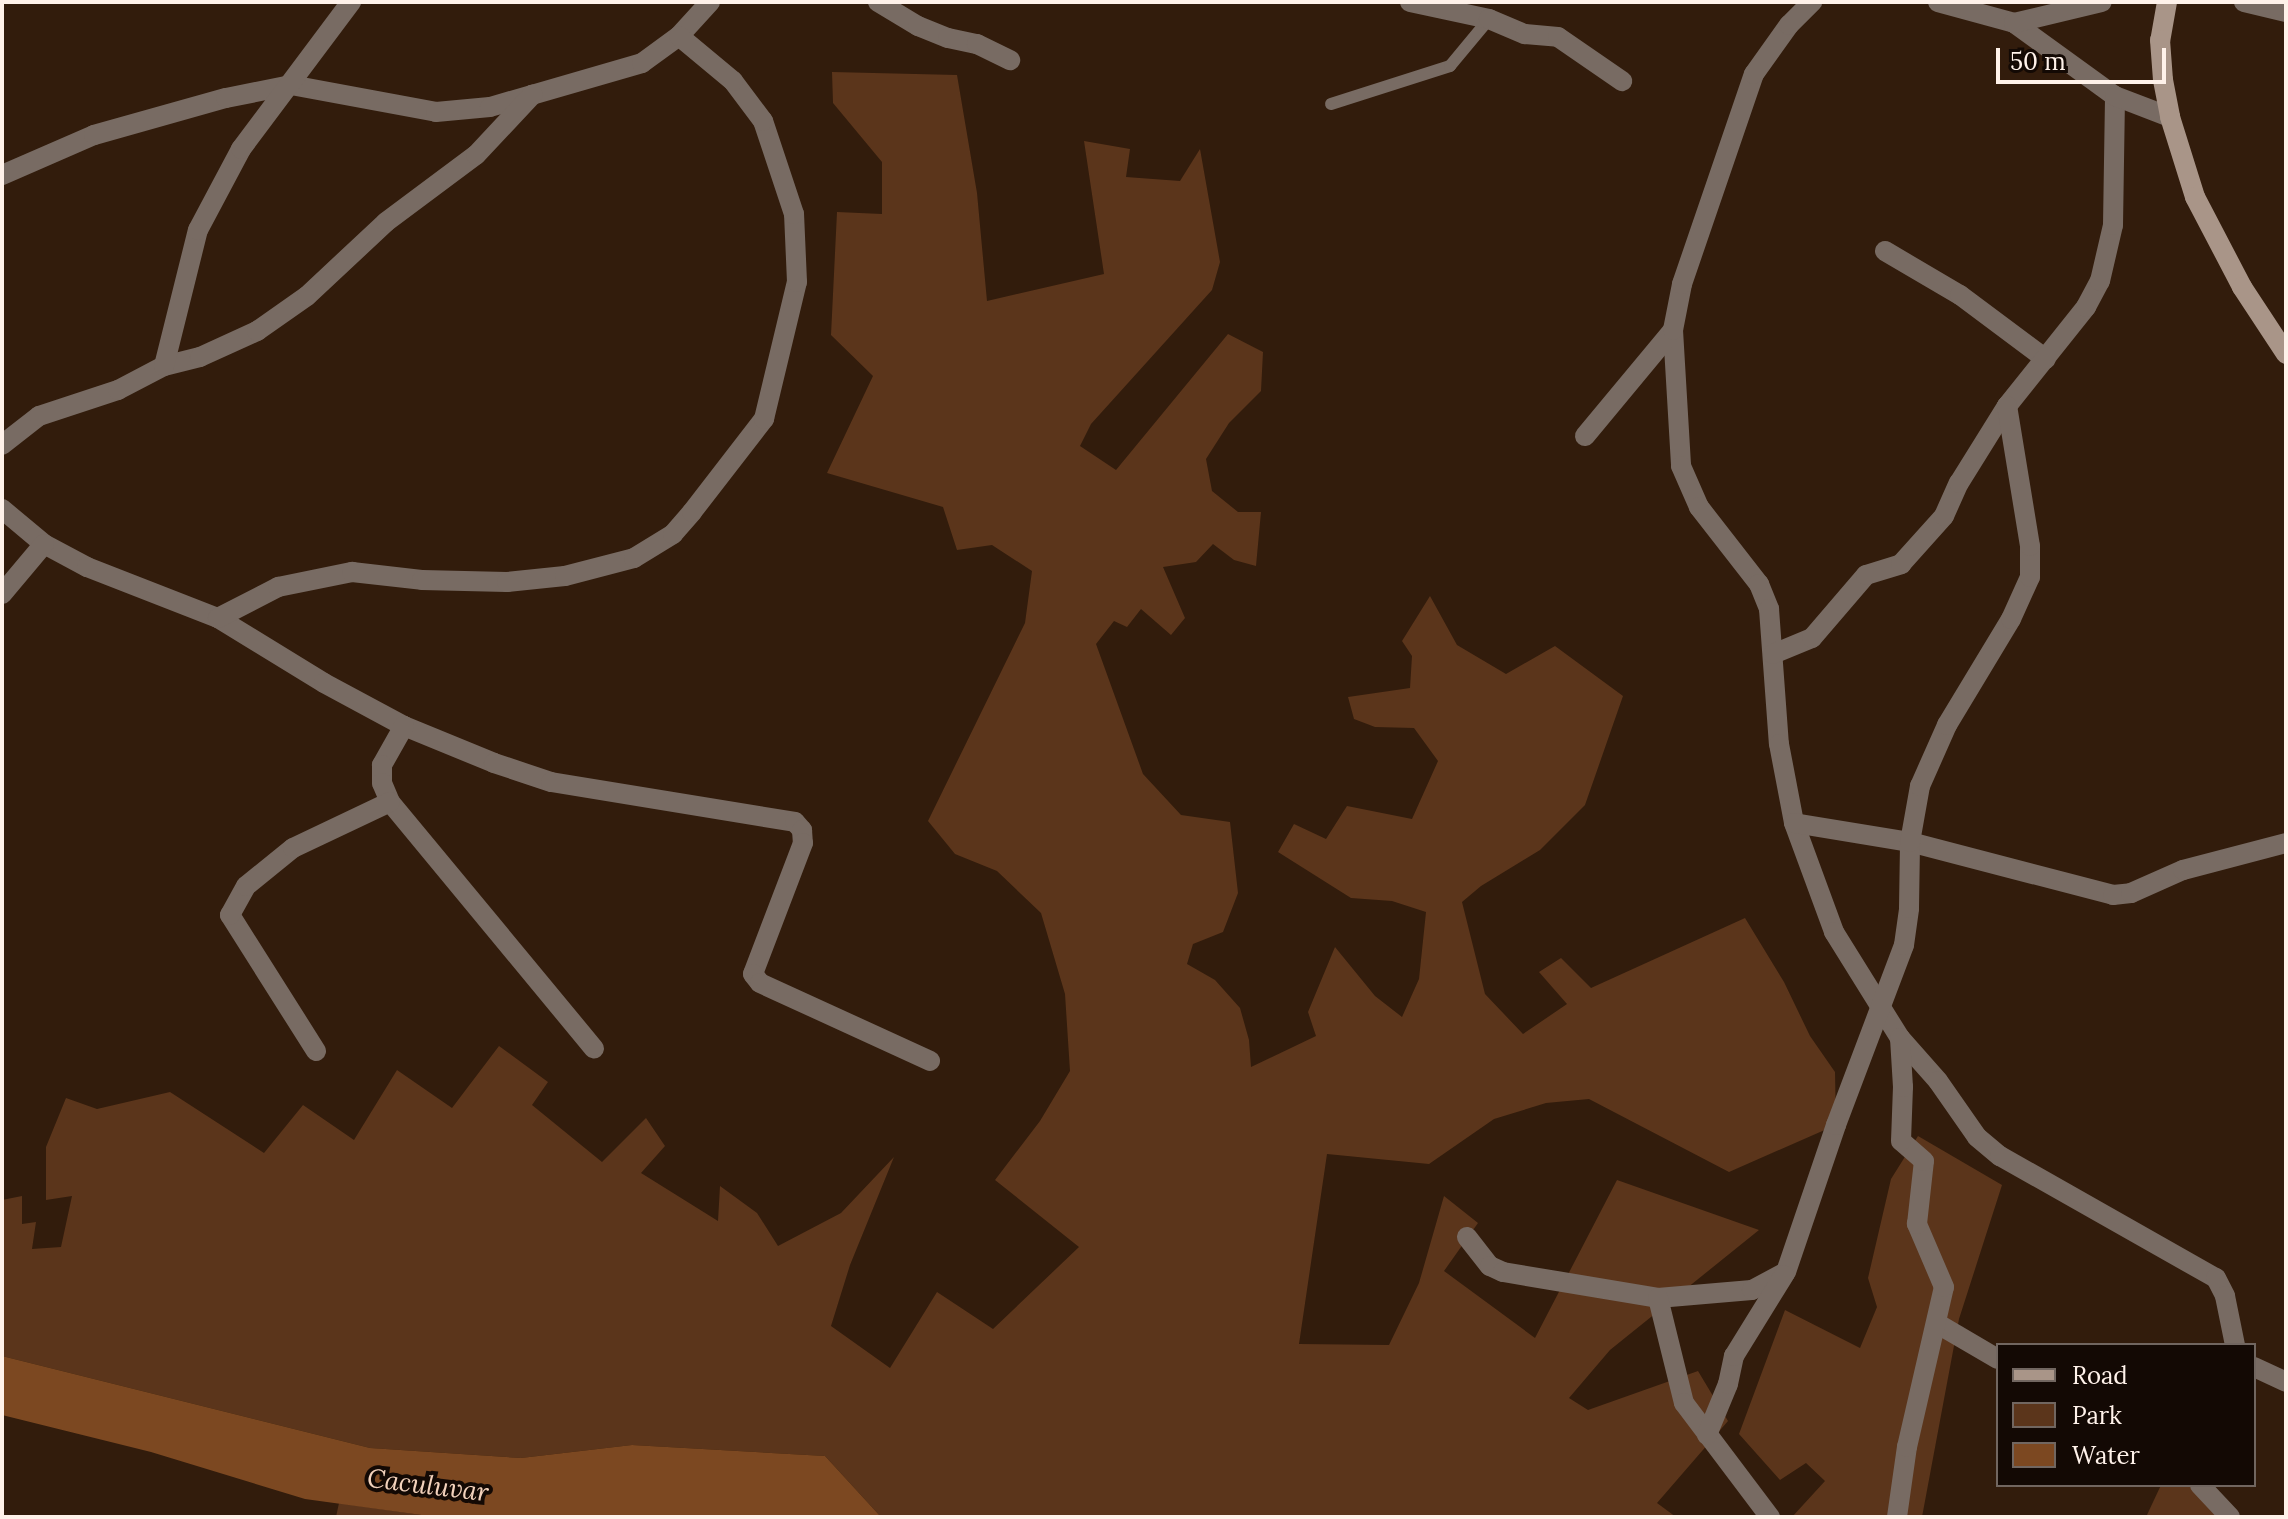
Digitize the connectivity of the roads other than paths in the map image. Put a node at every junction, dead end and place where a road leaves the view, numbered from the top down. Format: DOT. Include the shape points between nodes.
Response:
graph roads {
  1 [pos="351,2"];
  2 [pos="710,2"];
  3 [pos="878,2"];
  4 [pos="1410,2"];
  5 [pos="1812,2"];
  6 [pos="1938,2"];
  7 [pos="2102,2"];
  8 [pos="2167,2"];
  9 [pos="2246,2"];
  10 [pos="1492,11"];
  11 [pos="2286,12"];
  12 [pos="2014,23"];
  13 [pos="679,36"];
  14 [pos="1010,60"];
  15 [pos="1622,81"];
  16 [pos="291,85"];
  17 [pos="533,94"];
  18 [pos="2115,96"];
  19 [pos="1331,104"];
  20 [pos="2170,117"];
  21 [pos="2,175"];
  22 [pos="1885,251"];
  23 [pos="1673,330"];
  24 [pos="2286,354"];
  25 [pos="2046,359"];
  26 [pos="164,366"];
  27 [pos="2007,406"];
  28 [pos="1585,436"];
  29 [pos="2,445"];
  30 [pos="2,509"];
  31 [pos="44,544"];
  32 [pos="2,594"];
  33 [pos="218,618"];
  34 [pos="1773,654"];
  35 [pos="404,726"];
  36 [pos="390,802"];
  37 [pos="1794,823"];
  38 [pos="1910,842"];
  39 [pos="2286,843"];
  40 [pos="1882,1010"];
  41 [pos="1900,1038"];
  42 [pos="594,1049"];
  43 [pos="316,1051"];
  44 [pos="930,1061"];
  45 [pos="1467,1237"];
  46 [pos="1786,1272"];
  47 [pos="1658,1298"];
  48 [pos="1938,1324"];
  49 [pos="2235,1343"];
  50 [pos="1996,1358"];
  51 [pos="2256,1368"];
  52 [pos="2286,1382"];
  53 [pos="1707,1435"];
  54 [pos="2202,1487"];
  55 [pos="1770,1517"];
  56 [pos="1897,1517"];
  57 [pos="2230,1517"];
  1 -- 16 [label="street"];
  2 -- 13 [label="street"];
  3 -- 14 [label="street" via="928,30"];
  4 -- 10 [label="street"];
  5 -- 23 [label="street" via="1754,74 1682,284"];
  6 -- 12 [label="street"];
  7 -- 12 [label="street"];
  8 -- 20 [label="main road" via="2160,40"];
  9 -- 11 [label="street"];
  10 -- 15 [label="street" via="1525,34 1558,37"];
  10 -- 19 [label="lane" via="1450,66"];
  12 -- 18 [label="street"];
  13 -- 17 [label="street" via="642,63"];
  13 -- 33 [label="street" via="733,81 763,121 794,214 797,282 764,419 692,512 673,534 634,558 565,576 507,582 352,572 278,587"];
  16 -- 17 [label="street" via="436,112 490,107"];
  16 -- 21 [label="street" via="94,135"];
  16 -- 26 [label="street" via="241,149 198,230"];
  17 -- 26 [label="street" via="476,155 386,222 307,296 257,331 200,357"];
  18 -- 20 [label="street"];
  18 -- 25 [label="street" via="2113,225 2100,281"];
  20 -- 24 [label="main road" via="2195,197 2242,287"];
  22 -- 25 [label="street" via="1960,295"];
  23 -- 28 [label="street"];
  23 -- 34 [label="street" via="1681,466 1699,507 1759,584 1769,609"];
  25 -- 27 [label="street"];
  26 -- 29 [label="street" via="118,390 39,416"];
  27 -- 34 [label="street" via="1944,516 1901,564 1866,575 1812,638"];
  27 -- 38 [label="street" via="2028,532 2030,577 1947,725 1920,786"];
  30 -- 31 [label="street"];
  31 -- 32 [label="street"];
  31 -- 33 [label="street" via="87,567"];
  33 -- 35 [label="street"];
  34 -- 37 [label="street" via="1779,744"];
  35 -- 36 [label="street" via="382,765"];
  35 -- 44 [label="street" via="551,782 795,822 803,843 753,974 760,983"];
  36 -- 42 [label="street"];
  36 -- 43 [label="street" via="293,848 246,886 230,915"];
  37 -- 38 [label="street"];
  37 -- 40 [label="street" via="1834,932"];
  38 -- 39 [label="street" via="2113,895"];
  38 -- 40 [label="street" via="1904,945"];
  40 -- 41 [label="street"];
  40 -- 46 [label="street"];
  41 -- 48 [label="street" via="1901,1141 1924,1161 1916,1214 1923,1241 1943,1278"];
  41 -- 49 [label="street" via="1977,1137 2000,1156 2216,1278"];
  45 -- 47 [label="street" via="1490,1266 1503,1272"];
  46 -- 47 [label="street" via="1752,1290"];
  46 -- 53 [label="street" via="1734,1356"];
  47 -- 53 [label="street" via="1684,1403"];
  48 -- 50 [label="street"];
  48 -- 56 [label="street" via="1907,1447"];
  51 -- 52 [label="street"];
  53 -- 55 [label="street"];
  54 -- 57 [label="street"];
}
